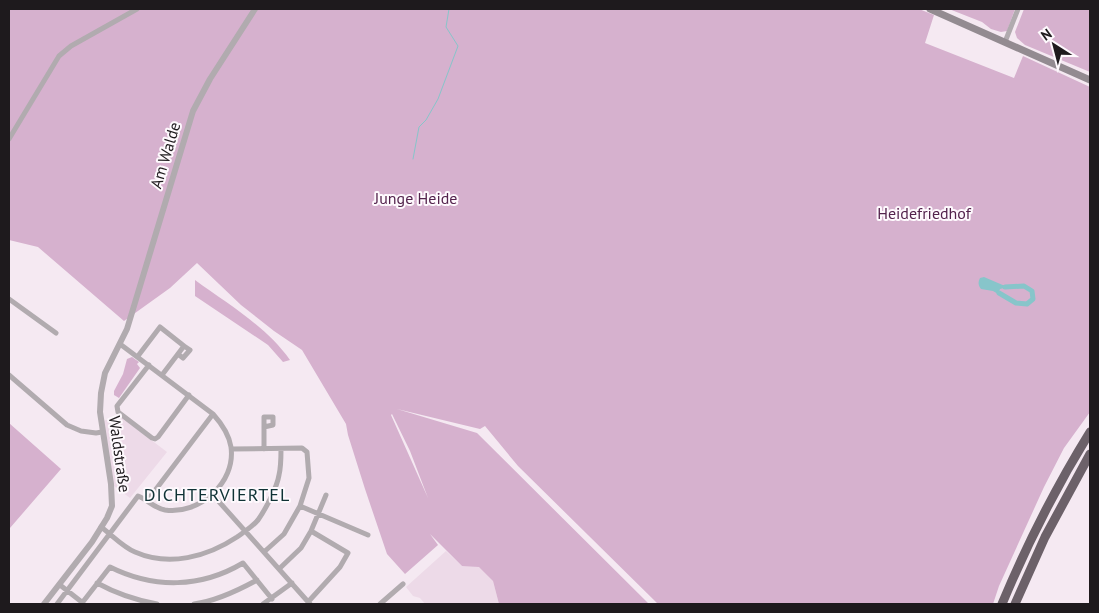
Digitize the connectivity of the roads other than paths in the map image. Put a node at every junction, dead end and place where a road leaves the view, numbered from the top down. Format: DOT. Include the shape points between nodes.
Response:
graph roads {
  1 [pos="137,9"];
  2 [pos="255,9"];
  3 [pos="930,9"];
  4 [pos="1018,9"];
  5 [pos="1006,42"];
  6 [pos="1090,80"];
  7 [pos="9,139"];
  8 [pos="9,299"];
  9 [pos="129,322"];
  10 [pos="56,333"];
  11 [pos="120,344"];
  12 [pos="138,356"];
  13 [pos="149,365"];
  14 [pos="9,375"];
  15 [pos="162,375"];
  16 [pos="189,395"];
  17 [pos="213,414"];
  18 [pos="264,427"];
  19 [pos="102,432"];
  20 [pos="1090,432"];
  21 [pos="232,449"];
  22 [pos="264,449"];
  23 [pos="281,449"];
  24 [pos="1090,454"];
  25 [pos="213,495"];
  26 [pos="326,495"];
  27 [pos="147,501"];
  28 [pos="300,506"];
  29 [pos="318,514"];
  30 [pos="101,528"];
  31 [pos="310,531"];
  32 [pos="245,532"];
  33 [pos="110,534"];
  34 [pos="368,535"];
  35 [pos="264,552"];
  36 [pos="279,569"];
  37 [pos="257,580"];
  38 [pos="97,583"];
  39 [pos="292,583"];
  40 [pos="403,584"];
  41 [pos="60,586"];
  42 [pos="67,591"];
  43 [pos="272,599"];
  44 [pos="84,603"];
  45 [pos="309,603"];
  46 [pos="44,604"];
  47 [pos="57,604"];
  48 [pos="157,604"];
  49 [pos="194,604"];
  50 [pos="263,604"];
  51 [pos="380,604"];
  52 [pos="1002,604"];
  53 [pos="1015,604"];
  1 -- 7 [label="street" via="59,56"];
  2 -- 9 [label="street, Am Walde" via="193,112"];
  3 -- 5 [label="main road"];
  4 -- 5 [label="street"];
  5 -- 6 [label="main road"];
  8 -- 10 [label="street"];
  9 -- 11 [label="street, Waldstraße"];
  11 -- 12 [label="street"];
  11 -- 19 [label="street, Waldstraße" via="105,373 100,412"];
  12 -- 13 [label="street"];
  12 -- 15 [label="street" via="160,327 184,346"];
  13 -- 15 [label="street"];
  13 -- 16 [label="street" via="117,409 152,438 158,437"];
  14 -- 19 [label="street" via="68,425 81,431"];
  15 -- 16 [label="street"];
  16 -- 17 [label="street"];
  17 -- 21 [label="street" via="223,425"];
  17 -- 27 [label="street"];
  18 -- 22 [label="street"];
  19 -- 30 [label="street, Waldstraße" via="113,498 110,513"];
  20 -- 52 [label="highway" via="1038,525"];
  21 -- 22 [label="street"];
  21 -- 25 [label="street" via="225,476"];
  22 -- 23 [label="street"];
  23 -- 28 [label="street" via="305,449 307,452 308,478"];
  23 -- 32 [label="street" via="279,477 268,504"];
  24 -- 53 [label="highway" via="1045,537"];
  25 -- 27 [label="street" via="201,504 176,510 156,508"];
  25 -- 32 [label="street"];
  26 -- 29 [label="street"];
  27 -- 33 [label="street" via="138,496"];
  28 -- 29 [label="street"];
  28 -- 35 [label="street" via="284,534"];
  29 -- 31 [label="street"];
  29 -- 34 [label="street"];
  30 -- 33 [label="street"];
  30 -- 41 [label="street, Waldstraße"];
  31 -- 36 [label="street" via="301,548"];
  31 -- 45 [label="street" via="348,553"];
  32 -- 33 [label="street" via="204,554 179,559 135,552"];
  32 -- 35 [label="street"];
  33 -- 42 [label="street"];
  35 -- 36 [label="street"];
  36 -- 39 [label="street"];
  37 -- 38 [label="street" via="243,563 212,577 181,583 143,580 110,567"];
  37 -- 43 [label="street"];
  37 -- 49 [label="street" via="218,598"];
  38 -- 44 [label="street"];
  38 -- 48 [label="street" via="138,601"];
  39 -- 43 [label="street"];
  39 -- 45 [label="street"];
  40 -- 51 [label="street"];
  41 -- 42 [label="street"];
  41 -- 46 [label="street, Waldstraße"];
  42 -- 44 [label="street"];
  42 -- 47 [label="street"];
  43 -- 50 [label="street"];
}
